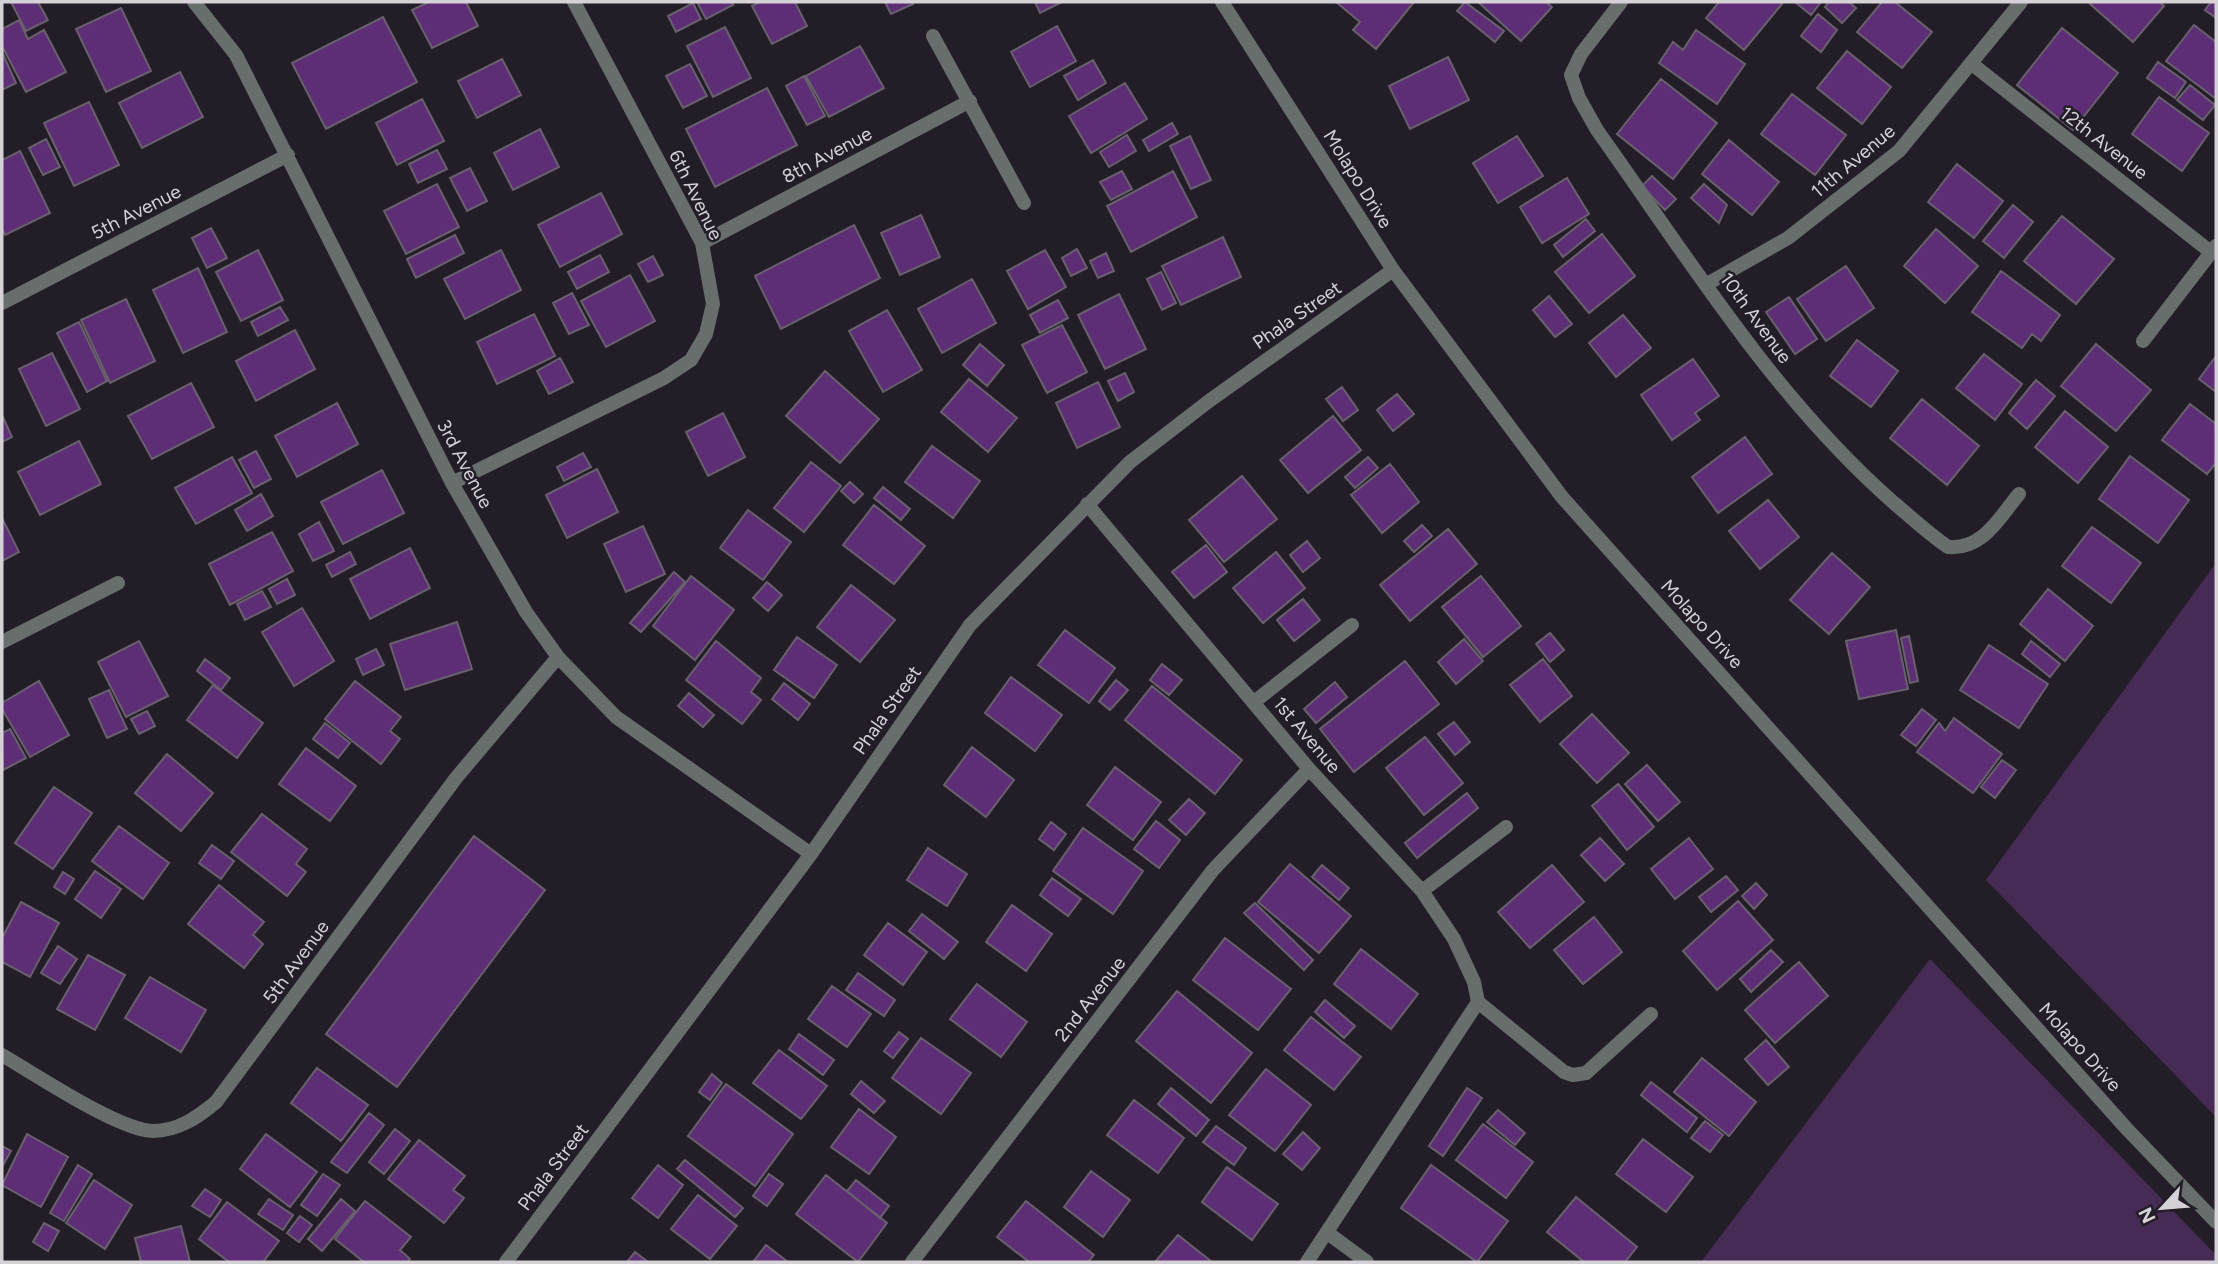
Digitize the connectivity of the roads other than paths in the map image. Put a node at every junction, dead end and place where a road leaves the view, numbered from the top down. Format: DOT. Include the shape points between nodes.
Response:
graph roads {
  1 [pos="194,2"];
  2 [pos="574,2"];
  3 [pos="1223,2"];
  4 [pos="1621,2"];
  5 [pos="2021,2"];
  6 [pos="933,36"];
  7 [pos="1972,64"];
  8 [pos="970,101"];
  9 [pos="288,155"];
  10 [pos="1024,203"];
  11 [pos="702,243"];
  12 [pos="2214,250"];
  13 [pos="1393,270"];
  14 [pos="1707,284"];
  15 [pos="2,303"];
  16 [pos="2143,341"];
  17 [pos="452,483"];
  18 [pos="2019,494"];
  19 [pos="1087,504"];
  20 [pos="118,583"];
  21 [pos="1352,625"];
  22 [pos="2,642"];
  23 [pos="558,657"];
  24 [pos="1254,702"];
  25 [pos="1309,769"];
  26 [pos="1506,827"];
  27 [pos="811,854"];
  28 [pos="1422,891"];
  29 [pos="1478,1002"];
  30 [pos="1651,1013"];
  31 [pos="2,1055"];
  32 [pos="2216,1222"];
  33 [pos="1328,1234"];
  34 [pos="506,1262"];
  35 [pos="912,1262"];
  36 [pos="1307,1262"];
  37 [pos="1367,1262"];
  1 -- 9 [label="street, 3rd Avenue" via="236,55"];
  2 -- 11 [label="street, 6th Avenue"];
  3 -- 13 [label="street, Molapo Drive"];
  4 -- 14 [label="street, 10th Avenue" via="1581,54 1571,75 1597,130"];
  5 -- 7 [label="street, 11th Avenue"];
  6 -- 8 [label="street"];
  7 -- 12 [label="street, 12th Avenue"];
  7 -- 14 [label="street, 11th Avenue" via="1899,151 1858,187 1788,238"];
  8 -- 10 [label="street"];
  8 -- 11 [label="street, 8th Avenue"];
  9 -- 15 [label="street, 5th Avenue"];
  9 -- 17 [label="street, 3rd Avenue"];
  11 -- 17 [label="street, 6th Avenue" via="713,304 706,334 691,360 664,378"];
  12 -- 16 [label="street, 12th Avenue"];
  13 -- 19 [label="street, Phala Street" via="1130,461"];
  13 -- 32 [label="street, Molapo Drive" via="1562,496 2126,1128"];
  14 -- 18 [label="street, 10th Avenue" via="1822,435 1936,539 1960,548 1978,542"];
  17 -- 23 [label="street, 3rd Avenue" via="526,612"];
  19 -- 24 [label="street, 1st Avenue"];
  19 -- 27 [label="street, Phala Street" via="970,625"];
  20 -- 22 [label="street"];
  21 -- 24 [label="street"];
  23 -- 27 [label="street, 3rd Avenue" via="616,717"];
  23 -- 31 [label="street, 5th Avenue" via="456,778 216,1102 190,1123 152,1131 110,1118"];
  24 -- 25 [label="street, 1st Avenue"];
  25 -- 28 [label="street, 1st Avenue"];
  25 -- 35 [label="street, 2nd Avenue" via="1213,870"];
  26 -- 28 [label="street"];
  27 -- 34 [label="street, Phala Street"];
  28 -- 29 [label="street, 1st Avenue" via="1454,939"];
  29 -- 30 [label="street" via="1573,1075 1586,1073"];
  29 -- 33 [label="street"];
  33 -- 36 [label="street"];
  33 -- 37 [label="street"];
}
